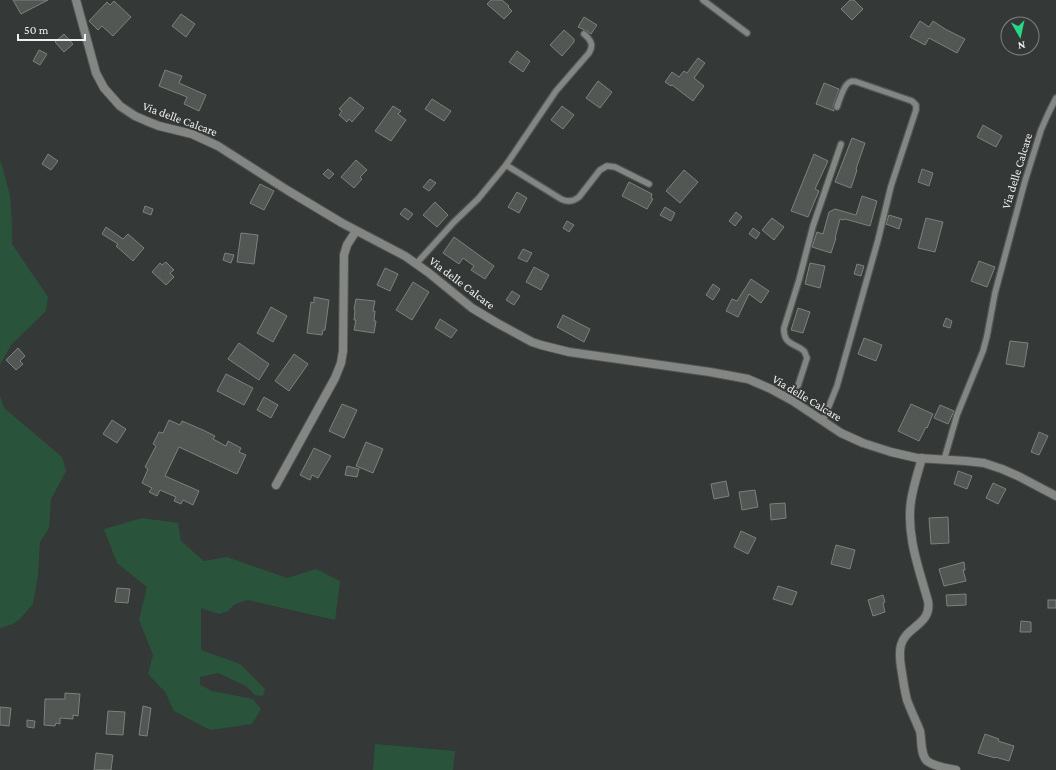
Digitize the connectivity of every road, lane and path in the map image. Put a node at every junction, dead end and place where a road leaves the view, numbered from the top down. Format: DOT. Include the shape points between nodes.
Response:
graph roads {
  1 [pos="76,0"];
  2 [pos="704,0"];
  3 [pos="747,33"];
  4 [pos="584,34"];
  5 [pos="1056,98"];
  6 [pos="837,107"];
  7 [pos="841,144"];
  8 [pos="506,165"];
  9 [pos="649,184"];
  10 [pos="356,231"];
  11 [pos="416,264"];
  12 [pos="793,401"];
  13 [pos="823,421"];
  14 [pos="922,458"];
  15 [pos="944,460"];
  16 [pos="276,485"];
  17 [pos="1056,496"];
  18 [pos="956,770"];
  1 -- 10 [label="street, Via delle Calcare" via="96,73 104,88 120,106 149,122 192,134 218,146"];
  2 -- 3 [label="lane"];
  4 -- 8 [label="lane" via="591,41 590,51 556,91"];
  5 -- 15 [label="lane, Via delle Calcare" via="1043,126 1025,181 981,357 957,415"];
  6 -- 13 [label="lane" via="846,86 852,81 912,101 916,105 916,110 891,186 837,386"];
  7 -- 12 [label="lane" via="813,226 784,328 786,339 802,349 806,355"];
  8 -- 9 [label="lane" via="569,202 579,197 606,166 613,166"];
  8 -- 11 [label="lane" via="478,199"];
  10 -- 11 [label="street, Via delle Calcare"];
  10 -- 16 [label="street" via="347,245 344,256 344,345 341,363"];
  11 -- 12 [label="street, Via delle Calcare" via="478,311 541,345 569,352 744,378"];
  12 -- 13 [label="street, Via delle Calcare"];
  13 -- 14 [label="street, Via delle Calcare" via="863,443 898,454"];
  14 -- 15 [label="street, Via delle Calcare"];
  14 -- 18 [label="street" via="911,496 910,522 913,545 929,608 925,619 903,639 900,654 905,692 921,735 923,755 935,765"];
  15 -- 17 [label="street, Via delle Calcare" via="972,461 993,466"];
}
